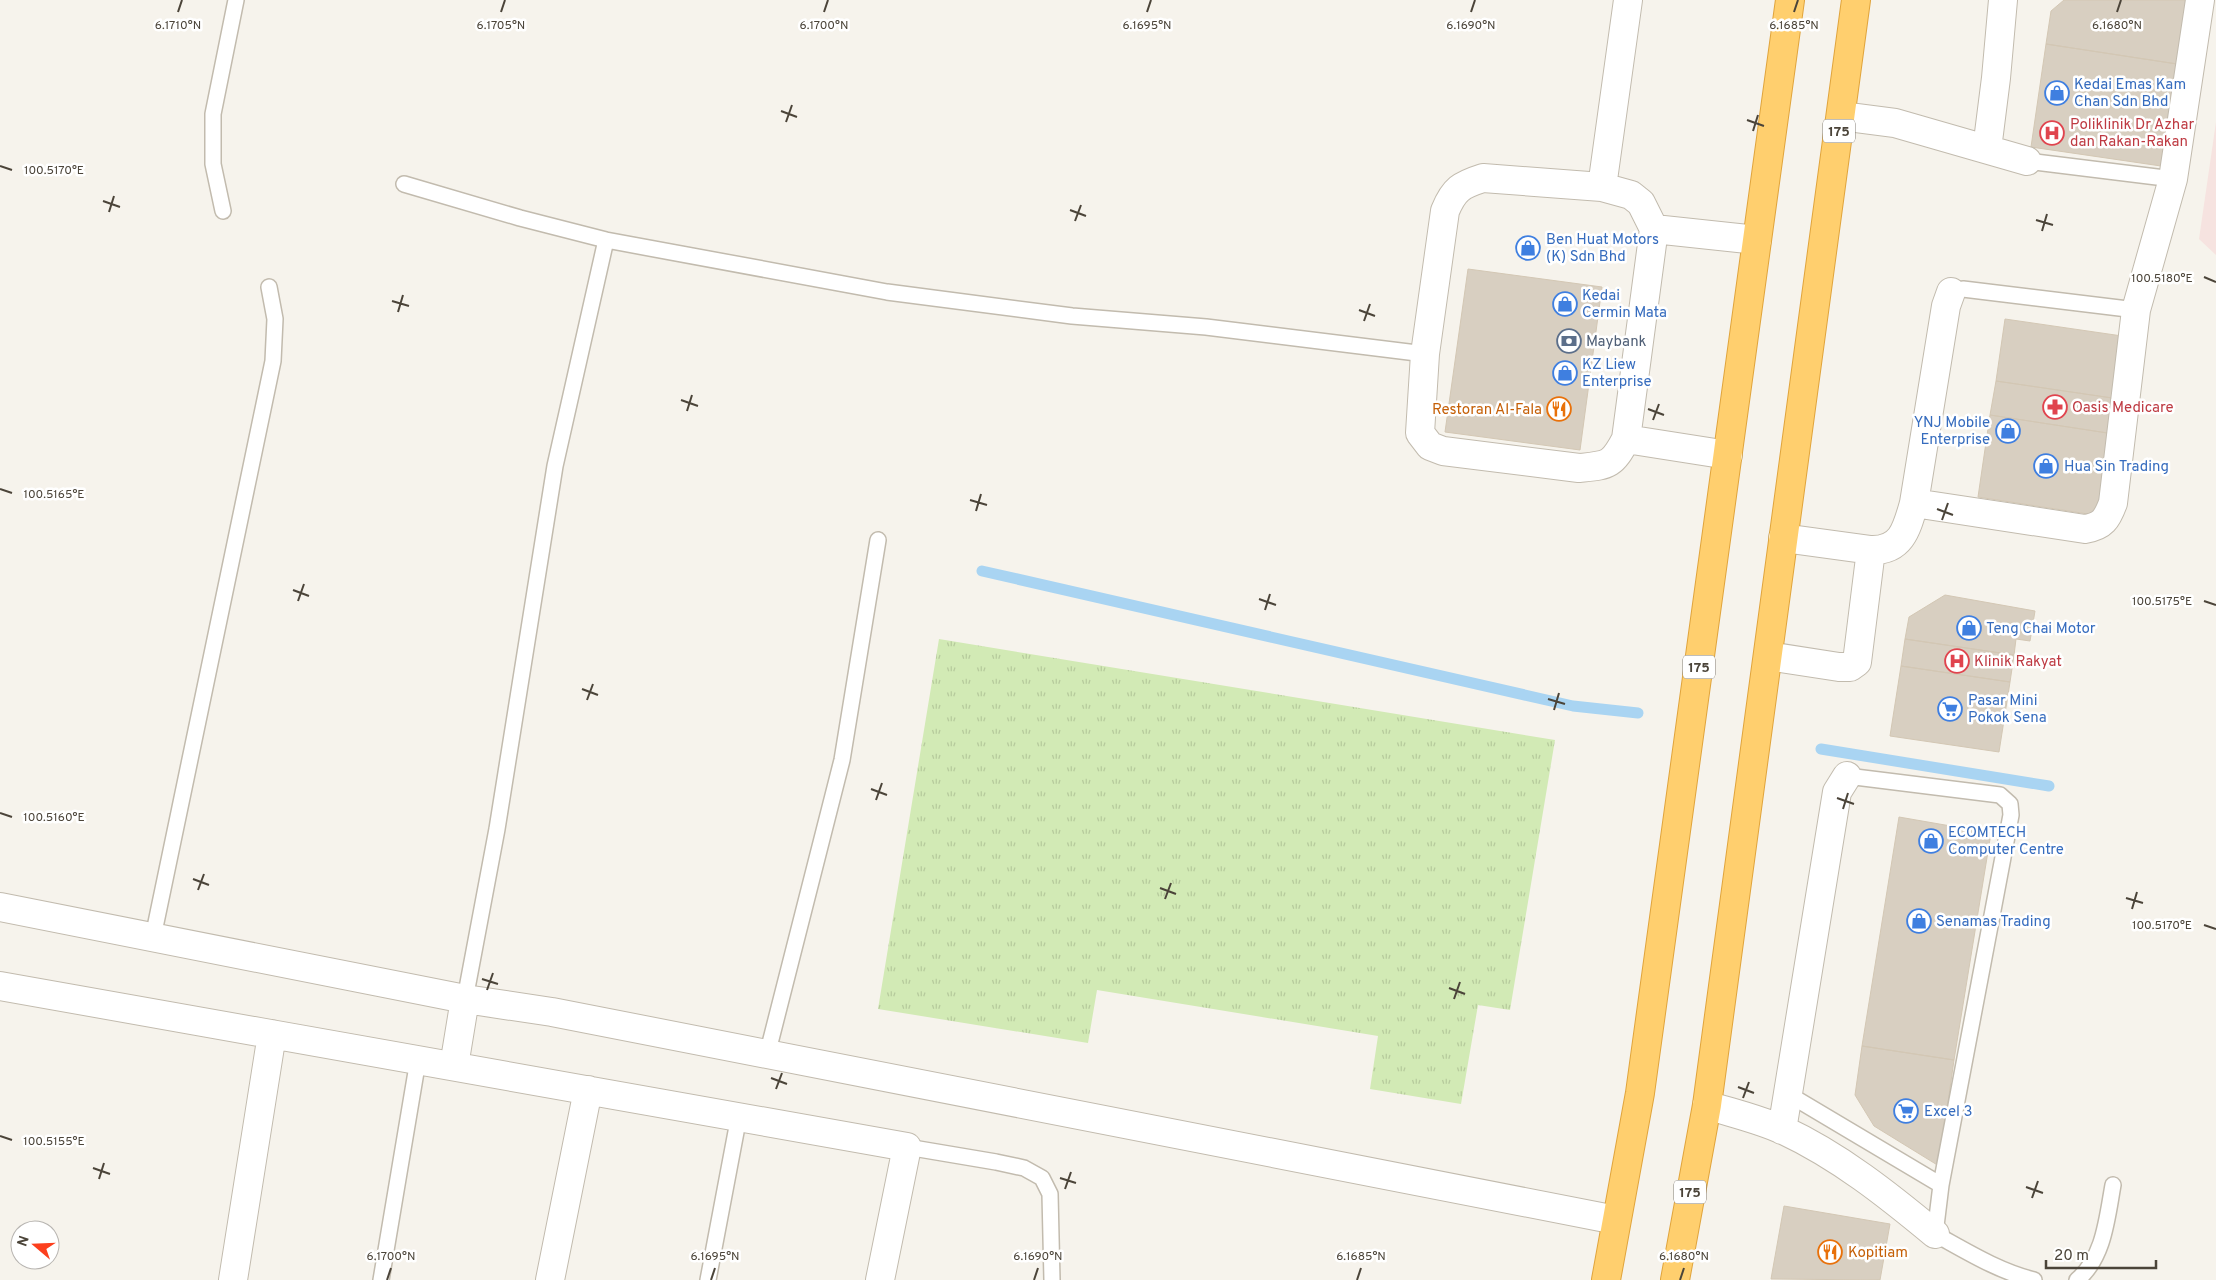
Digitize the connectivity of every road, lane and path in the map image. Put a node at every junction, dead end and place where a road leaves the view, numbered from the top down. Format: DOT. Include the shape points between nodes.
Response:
graph roads {
  1 [pos="236,0"];
  2 [pos="1628,0"];
  3 [pos="1790,0"];
  4 [pos="1856,0"];
  5 [pos="2003,0"];
  6 [pos="2200,0"];
  7 [pos="1841,116"];
  8 [pos="1986,149"];
  9 [pos="2027,161"];
  10 [pos="2173,179"];
  11 [pos="404,184"];
  12 [pos="1602,186"];
  13 [pos="223,211"];
  14 [pos="1654,229"];
  15 [pos="606,240"];
  16 [pos="1757,240"];
  17 [pos="269,287"];
  18 [pos="1951,292"];
  19 [pos="2136,310"];
  20 [pos="1425,354"];
  21 [pos="1626,439"];
  22 [pos="1728,454"];
  23 [pos="1914,503"];
  24 [pos="1784,538"];
  25 [pos="878,540"];
  26 [pos="1872,550"];
  27 [pos="1768,656"];
  28 [pos="1847,776"];
  29 [pos="0,906"];
  30 [pos="153,937"];
  31 [pos="0,986"];
  32 [pos="465,999"];
  33 [pos="272,1034"];
  34 [pos="767,1055"];
  35 [pos="418,1060"];
  36 [pos="454,1066"];
  37 [pos="588,1090"];
  38 [pos="1788,1094"];
  39 [pos="1707,1105"];
  40 [pos="739,1116"];
  41 [pos="1782,1130"];
  42 [pos="906,1147"];
  43 [pos="1941,1185"];
  44 [pos="2112,1185"];
  45 [pos="1616,1220"];
  46 [pos="1935,1234"];
  47 [pos="232,1280"];
  48 [pos="380,1280"];
  49 [pos="550,1280"];
  50 [pos="708,1280"];
  51 [pos="880,1280"];
  52 [pos="1052,1280"];
  53 [pos="1606,1280"];
  54 [pos="1675,1280"];
  55 [pos="2034,1280"];
  56 [pos="2077,1280"];
  1 -- 13 [label="lane" via="213,114 212,164"];
  2 -- 12 [label="street"];
  3 -- 16 [label="highway, 175"];
  4 -- 7 [label="highway, 175"];
  5 -- 8 [label="street"];
  6 -- 10 [label="street"];
  7 -- 8 [label="street" via="1894,123"];
  7 -- 24 [label="highway, 175"];
  8 -- 9 [label="street"];
  9 -- 10 [label="lane"];
  10 -- 19 [label="street"];
  11 -- 15 [label="lane"];
  12 -- 14 [label="street" via="1631,194 1642,203"];
  12 -- 20 [label="street" via="1483,178 1467,183 1452,194 1445,211"];
  14 -- 16 [label="street"];
  14 -- 21 [label="street"];
  15 -- 20 [label="lane" via="887,292 1072,316 1206,327"];
  15 -- 32 [label="lane" via="555,466 497,829"];
  16 -- 22 [label="highway, 175"];
  17 -- 30 [label="lane" via="275,319 273,361"];
  18 -- 19 [label="lane" via="1963,289"];
  18 -- 23 [label="street" via="1946,306"];
  19 -- 23 [label="street" via="2113,503 2107,519 2095,527 2084,529"];
  20 -- 21 [label="street" via="1420,433 1430,446 1444,451 1579,468 1600,466 1616,459"];
  21 -- 22 [label="street"];
  22 -- 45 [label="highway, 175" via="1640,1093"];
  23 -- 26 [label="street" via="1907,528 1899,540 1886,551"];
  24 -- 26 [label="street"];
  24 -- 27 [label="highway, 175"];
  25 -- 34 [label="lane" via="842,760"];
  26 -- 27 [label="street" via="1857,662 1850,667 1839,667"];
  27 -- 39 [label="highway, 175"];
  28 -- 38 [label="street" via="1837,792"];
  28 -- 43 [label="lane" via="2000,794 2010,804"];
  29 -- 30 [label="street"];
  30 -- 32 [label="street"];
  31 -- 33 [label="street"];
  32 -- 34 [label="street" via="552,1012"];
  32 -- 36 [label="street"];
  33 -- 35 [label="street"];
  33 -- 47 [label="street"];
  34 -- 45 [label="street"];
  35 -- 36 [label="street"];
  35 -- 48 [label="lane"];
  36 -- 37 [label="street"];
  37 -- 40 [label="street"];
  37 -- 49 [label="street"];
  38 -- 41 [label="street"];
  38 -- 43 [label="lane"];
  39 -- 41 [label="street"];
  39 -- 54 [label="highway, 175"];
  40 -- 42 [label="street"];
  40 -- 50 [label="lane"];
  41 -- 46 [label="street" via="1862,1177"];
  42 -- 51 [label="street"];
  42 -- 52 [label="lane" via="1024,1168 1042,1178 1050,1194"];
  43 -- 46 [label="lane"];
  44 -- 56 [label="lane" via="2106,1227 2086,1272"];
  45 -- 53 [label="highway, 175"];
  46 -- 55 [label="lane" via="1979,1258"];
}
